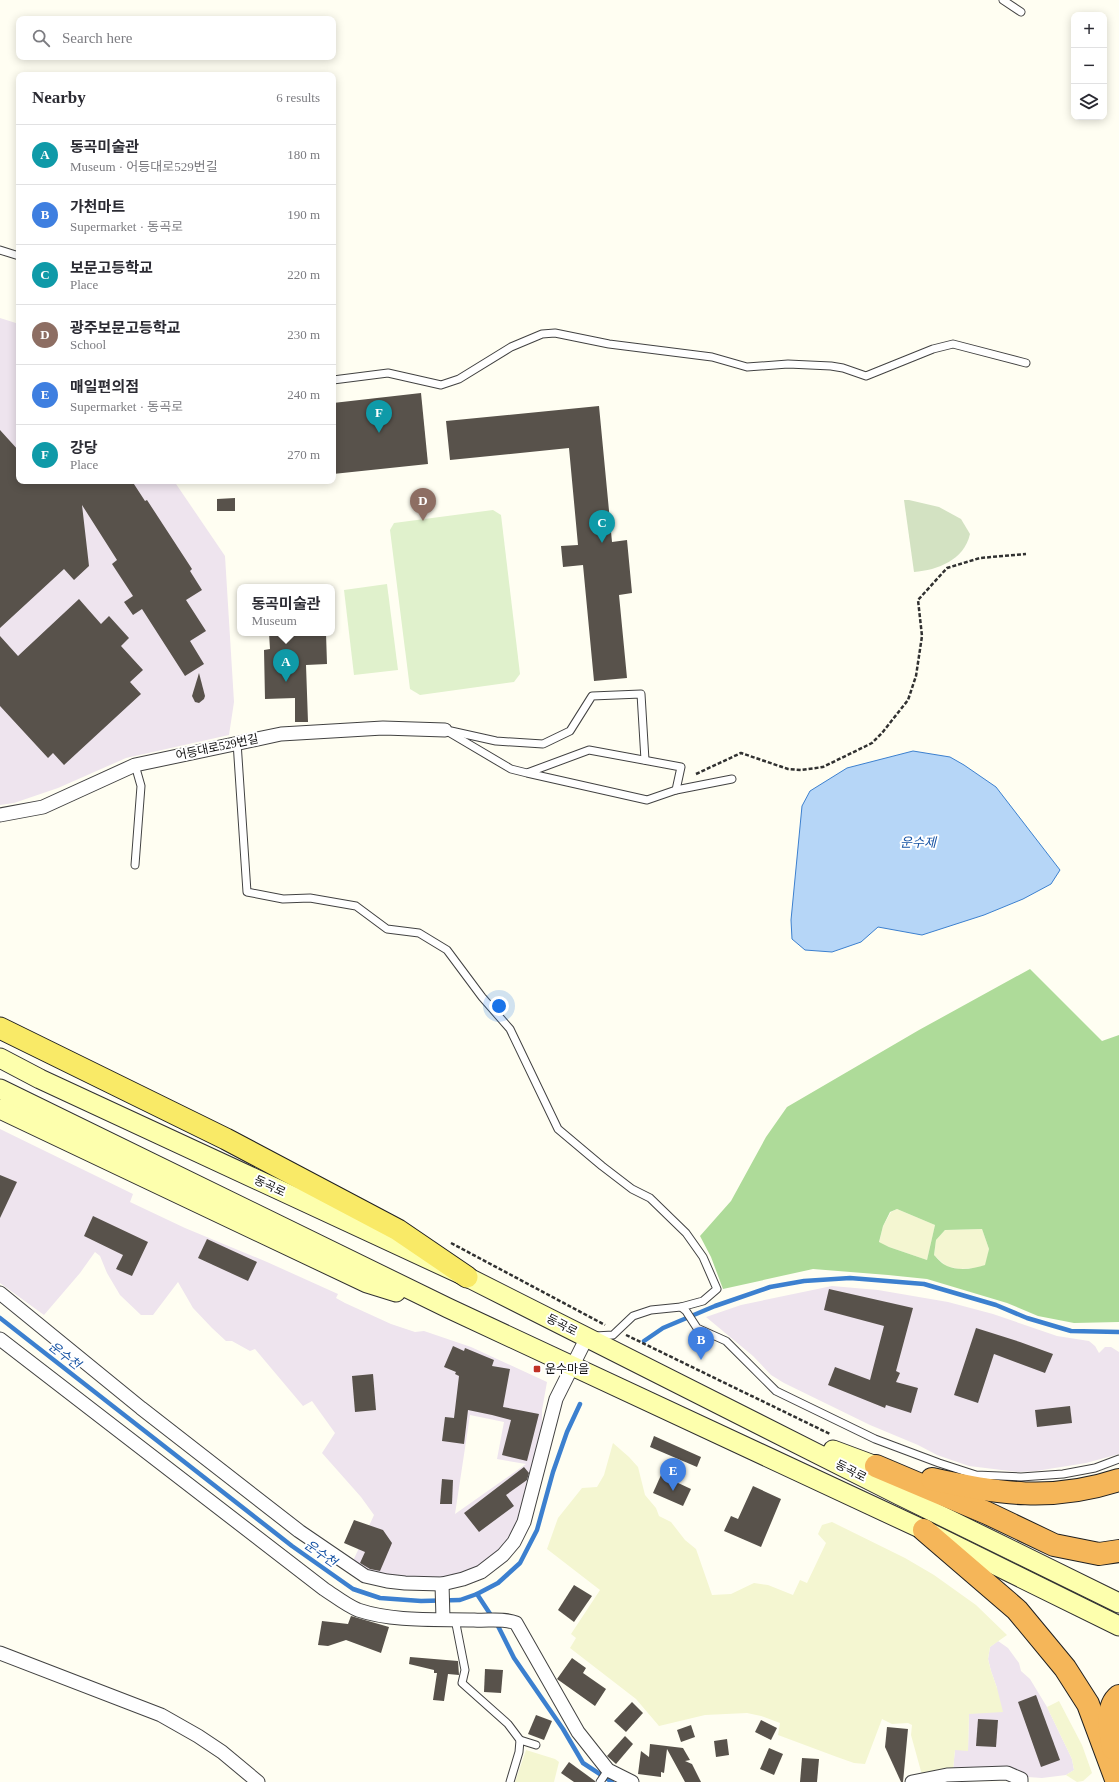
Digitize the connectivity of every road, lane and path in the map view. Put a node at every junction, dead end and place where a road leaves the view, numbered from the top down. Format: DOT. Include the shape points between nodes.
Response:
graph roads {
  1 [pos="1003,0"];
  2 [pos="1022,12"];
  3 [pos="0,250"];
  4 [pos="16,255"];
  5 [pos="1026,363"];
  6 [pos="336,380"];
  7 [pos="1026,554"];
  8 [pos="445,730"];
  9 [pos="238,742"];
  10 [pos="645,760"];
  11 [pos="135,765"];
  12 [pos="527,773"];
  13 [pos="732,779"];
  14 [pos="677,786"];
  15 [pos="0,816"];
  16 [pos="135,864"];
  17 [pos="0,1028"];
  18 [pos="0,1058"];
  19 [pos="0,1089"];
  20 [pos="0,1109"];
  21 [pos="467,1277"];
  22 [pos="0,1293"];
  23 [pos="448,1308"];
  24 [pos="683,1309"];
  25 [pos="587,1337"];
  26 [pos="0,1339"];
  27 [pos="573,1366"];
  28 [pos="756,1423"];
  29 [pos="1119,1459"];
  30 [pos="876,1466"];
  31 [pos="1119,1480"];
  32 [pos="924,1530"];
  33 [pos="1119,1551"];
  34 [pos="442,1587"];
  35 [pos="1119,1603"];
  36 [pos="447,1617"];
  37 [pos="1119,1626"];
  38 [pos="0,1653"];
  39 [pos="1119,1696"];
  40 [pos="520,1740"];
  41 [pos="536,1745"];
  42 [pos="607,1771"];
  43 [pos="961,1779"];
  44 [pos="1021,1781"];
  45 [pos="258,1782"];
  46 [pos="510,1782"];
  47 [pos="600,1782"];
  48 [pos="632,1782"];
  49 [pos="912,1782"];
  50 [pos="1118,1782"];
  1 -- 2 [label="lane"];
  3 -- 4 [label="lane"];
  5 -- 6 [label="lane" via="953,344 933,349 866,376 831,366 788,364 747,367 712,357 609,344 555,333 542,334 511,347 459,379 441,385 388,373"];
  7 -- 14 [label="path" via="980,558 947,568 918,600 922,636 916,676 908,700 872,743 823,767 801,770 788,769 741,752"];
  8 -- 9 [label="street, 어등대로529번길" via="383,728 281,734"];
  8 -- 10 [label="lane" via="496,741 543,744 570,731 592,696 641,694"];
  8 -- 12 [label="lane" via="511,769"];
  9 -- 11 [label="street, 어등대로529번길"];
  9 -- 24 [label="lane" via="247,892 282,899 310,898 356,906 388,929 419,933 447,950 510,1030 558,1129 632,1189 650,1198 686,1233 703,1257 717,1289 703,1301"];
  10 -- 12 [label="lane" via="589,750"];
  10 -- 14 [label="lane" via="681,767"];
  11 -- 15 [label="street, 어등대로529번길" via="43,807"];
  11 -- 16 [label="lane" via="141,786"];
  12 -- 14 [label="lane" via="647,800"];
  13 -- 14 [label="lane"];
  17 -- 21 [label="main road" via="226,1139 391,1226"];
  18 -- 21 [label="main road, 동곡로"];
  19 -- 23 [label="main road, 동곡로"];
  20 -- 23 [label="main road" via="367,1283"];
  21 -- 25 [label="main road, 동곡로"];
  22 -- 34 [label="street" via="147,1413 299,1531 353,1569 366,1576 387,1581"];
  23 -- 27 [label="main road, 동곡로"];
  24 -- 25 [label="lane" via="651,1310 633,1316 613,1335"];
  24 -- 29 [label="lane" via="697,1328 726,1341 776,1391 875,1439 976,1475 1021,1477 1063,1474 1095,1468"];
  25 -- 27 [label="street"];
  25 -- 28 [label="main road, 동곡로"];
  26 -- 36 [label="street" via="343,1602 380,1615"];
  27 -- 32 [label="main road, 동곡로"];
  27 -- 34 [label="street" via="556,1399 524,1522 514,1542 504,1555 481,1572"];
  28 -- 30 [label="main road"];
  28 -- 35 [label="main road, 동곡로"];
  30 -- 31 [label="highway" via="981,1490 1026,1493 1059,1494 1094,1488"];
  30 -- 33 [label="highway" via="988,1513 1054,1545 1099,1554"];
  32 -- 37 [label="main road, 동곡로"];
  32 -- 50 [label="highway" via="1017,1610 1065,1668 1088,1704"];
  34 -- 36 [label="street"];
  36 -- 40 [label="lane" via="462,1650 465,1670 462,1684 508,1724"];
  36 -- 42 [label="street" via="487,1621 509,1620 516,1623 578,1732"];
  38 -- 45 [label="street" via="161,1715 222,1752"];
  39 -- 50 [label="highway" via="1115,1699 1108,1723"];
  40 -- 41 [label="lane"];
  40 -- 46 [label="lane"];
  42 -- 47 [label="lane"];
  42 -- 48 [label="street"];
  43 -- 44 [label="street" via="1007,1773"];
  43 -- 49 [label="street" via="947,1775"];
}
